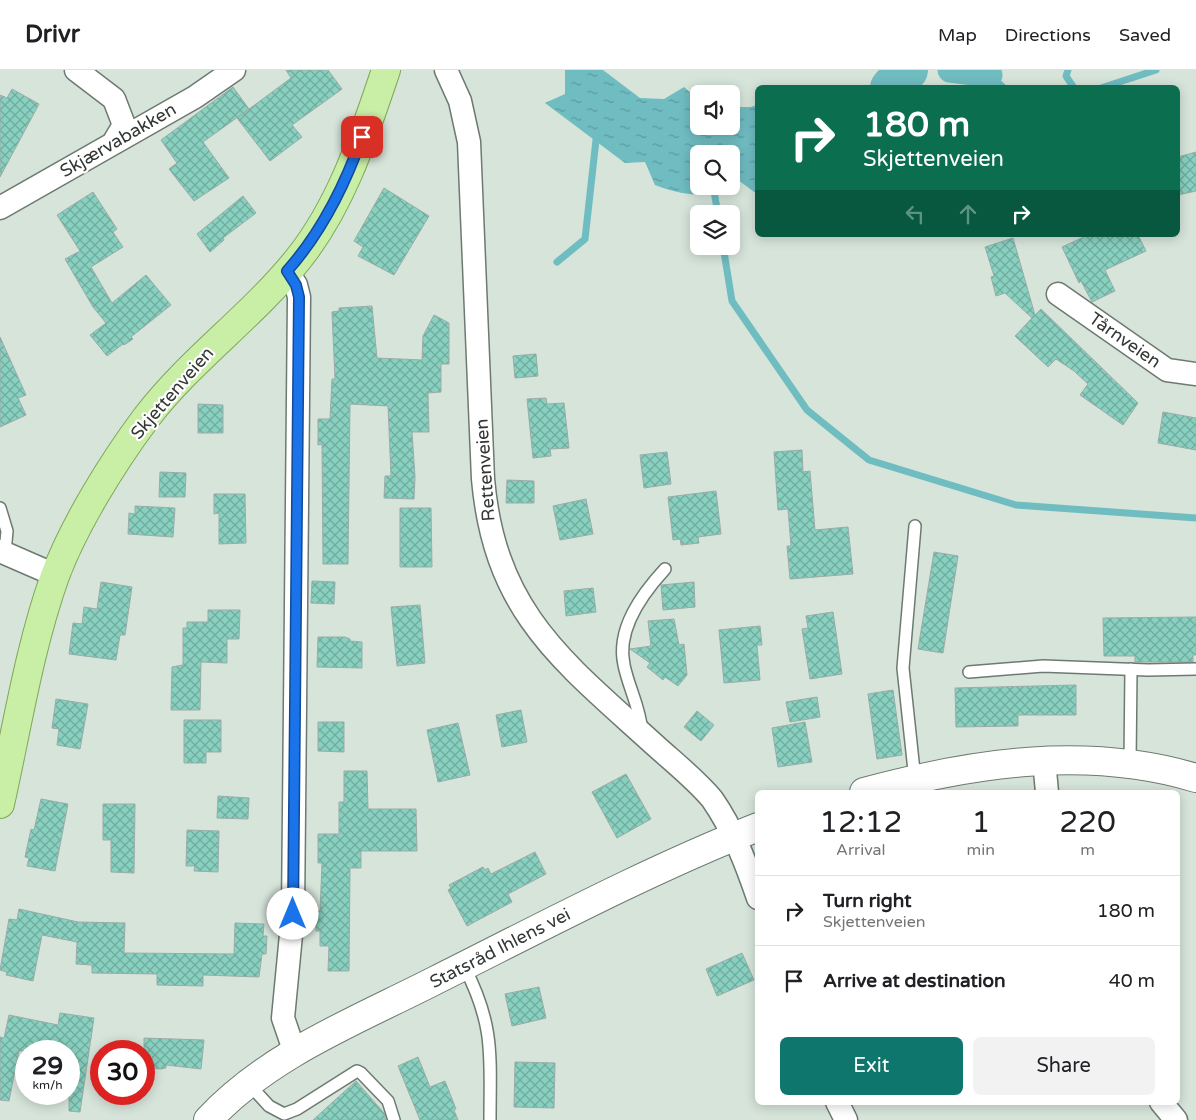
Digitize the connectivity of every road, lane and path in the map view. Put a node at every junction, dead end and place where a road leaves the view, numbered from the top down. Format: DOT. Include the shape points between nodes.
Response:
graph roads {
  1 [pos="76,70"];
  2 [pos="234,70"];
  3 [pos="386,70"];
  4 [pos="446,70"];
  5 [pos="115,140"];
  6 [pos="0,208"];
  7 [pos="287,271"];
  8 [pos="1058,294"];
  9 [pos="1196,374"];
  10 [pos="0,508"];
  11 [pos="915,526"];
  12 [pos="2,551"];
  13 [pos="665,569"];
  14 [pos="55,575"];
  15 [pos="1130,669"];
  16 [pos="1196,669"];
  17 [pos="969,672"];
  18 [pos="643,734"];
  19 [pos="1044,760"];
  20 [pos="1130,763"];
  21 [pos="1196,778"];
  22 [pos="915,780"];
  23 [pos="872,790"];
  24 [pos="1047,790"];
  25 [pos="0,804"];
  26 [pos="746,831"];
  27 [pos="755,881"];
  28 [pos="464,966"];
  29 [pos="295,1053"];
  30 [pos="248,1083"];
  31 [pos="838,1105"];
  32 [pos="1164,1105"];
  33 [pos="208,1120"];
  34 [pos="394,1120"];
  35 [pos="490,1120"];
  36 [pos="846,1120"];
  37 [pos="1176,1120"];
  1 -- 5 [label="street" via="114,99 124,124"];
  2 -- 5 [label="street, Skjærvabakken" via="195,97"];
  3 -- 7 [label="main road, Skjettenveien" via="341,187 318,229"];
  4 -- 18 [label="street, Rettenveien" via="460,101 468,142 483,479 491,533 500,562 521,607 542,637"];
  5 -- 6 [label="street, Skjærvabakken"];
  7 -- 14 [label="main road, Skjettenveien" via="147,417 98,492"];
  7 -- 29 [label="street" via="299,297 293,914 283,1018"];
  8 -- 9 [label="street, Tårnveien" via="1167,370"];
  10 -- 12 [label="lane" via="7,531"];
  11 -- 22 [label="lane" via="903,668"];
  12 -- 14 [label="street"];
  13 -- 18 [label="lane" via="638,604 624,636 623,663 638,703"];
  14 -- 25 [label="main road, Skjettenveien" via="33,653"];
  15 -- 16 [label="lane"];
  15 -- 17 [label="lane" via="1043,666"];
  15 -- 20 [label="lane"];
  18 -- 26 [label="street, Rettenveien"];
  19 -- 20 [label="street"];
  19 -- 22 [label="street" via="997,764"];
  19 -- 24 [label="street"];
  20 -- 21 [label="street"];
  22 -- 23 [label="street"];
  26 -- 27 [label="street, Rettenveien"];
  26 -- 28 [label="street, Statsråd Ihlens vei" via="602,896"];
  28 -- 29 [label="street, Statsråd Ihlens vei"];
  28 -- 35 [label="lane" via="479,996 489,1036"];
  29 -- 30 [label="street, Statsråd Ihlens vei"];
  30 -- 33 [label="street, Statsråd Ihlens vei"];
  30 -- 34 [label="lane" via="269,1106 284,1114 357,1072 361,1073 388,1101"];
  31 -- 36 [label="street"];
  32 -- 37 [label="street"];
}
